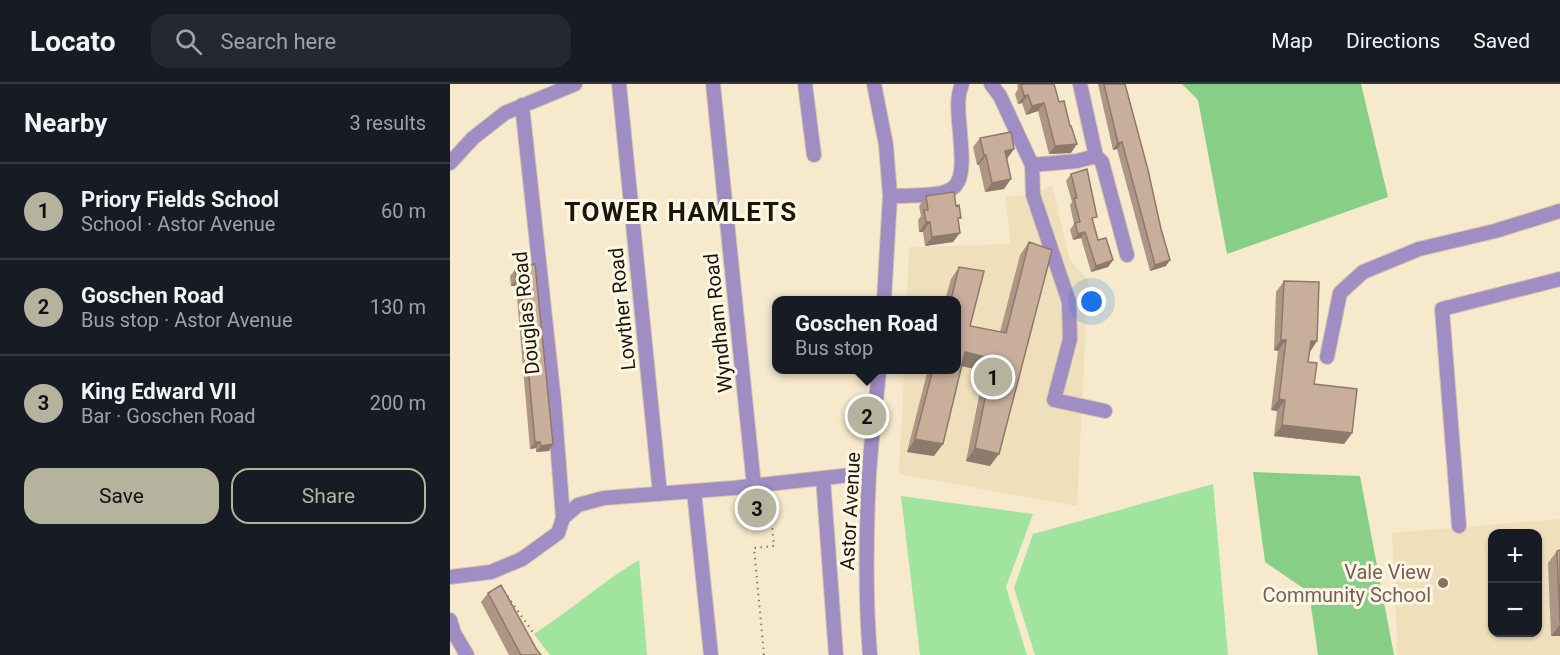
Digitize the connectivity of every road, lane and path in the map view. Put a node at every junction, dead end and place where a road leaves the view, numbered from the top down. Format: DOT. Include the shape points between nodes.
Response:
graph roads {
  1 [pos="619,84"];
  2 [pos="713,84"];
  3 [pos="805,84"];
  4 [pos="874,84"];
  5 [pos="962,84"];
  6 [pos="992,84"];
  7 [pos="1080,84"];
  8 [pos="568,85"];
  9 [pos="522,105"];
  10 [pos="814,156"];
  11 [pos="1096,156"];
  12 [pos="450,163"];
  13 [pos="1032,165"];
  14 [pos="890,196"];
  15 [pos="1560,211"];
  16 [pos="1127,255"];
  17 [pos="1560,279"];
  18 [pos="884,296"];
  19 [pos="1327,357"];
  20 [pos="879,374"];
  21 [pos="1106,411"];
  22 [pos="869,473"];
  23 [pos="823,478"];
  24 [pos="761,485"];
  25 [pos="694,491"];
  26 [pos="660,494"];
  27 [pos="563,518"];
  28 [pos="1459,526"];
  29 [pos="450,577"];
  30 [pos="503,590"];
  31 [pos="451,630"];
  32 [pos="534,634"];
  33 [pos="467,655"];
  34 [pos="711,655"];
  35 [pos="764,655"];
  36 [pos="836,655"];
  37 [pos="870,655"];
  1 -- 26 [label="street, Lowther Road"];
  2 -- 24 [label="street, Wyndham Road"];
  3 -- 10 [label="street"];
  4 -- 14 [label="street" via="886,145"];
  5 -- 14 [label="street" via="958,108 963,161 958,183 953,189 933,195"];
  6 -- 13 [label="street"];
  7 -- 11 [label="street"];
  8 -- 9 [label="street"];
  9 -- 12 [label="street" via="496,118"];
  9 -- 27 [label="street, Douglas Road"];
  11 -- 13 [label="street"];
  11 -- 16 [label="street" via="1102,162"];
  13 -- 21 [label="street" via="1033,195 1069,302 1070,339 1054,400"];
  14 -- 18 [label="street"];
  15 -- 19 [label="street" via="1419,249 1363,272 1340,293"];
  17 -- 28 [label="street" via="1442,309"];
  20 -- 22 [label="street, Astor Avenue"];
  22 -- 23 [label="street"];
  22 -- 37 [label="street, Astor Avenue" via="866,609"];
  23 -- 24 [label="street"];
  23 -- 36 [label="street"];
  24 -- 25 [label="street"];
  24 -- 35 [label="path" via="774,546 754,548"];
  25 -- 26 [label="street"];
  25 -- 34 [label="street"];
  26 -- 27 [label="street" via="604,498 578,505"];
  27 -- 29 [label="street" via="558,533 522,559 491,572"];
  30 -- 32 [label="path"];
  31 -- 33 [label="street"];
}
